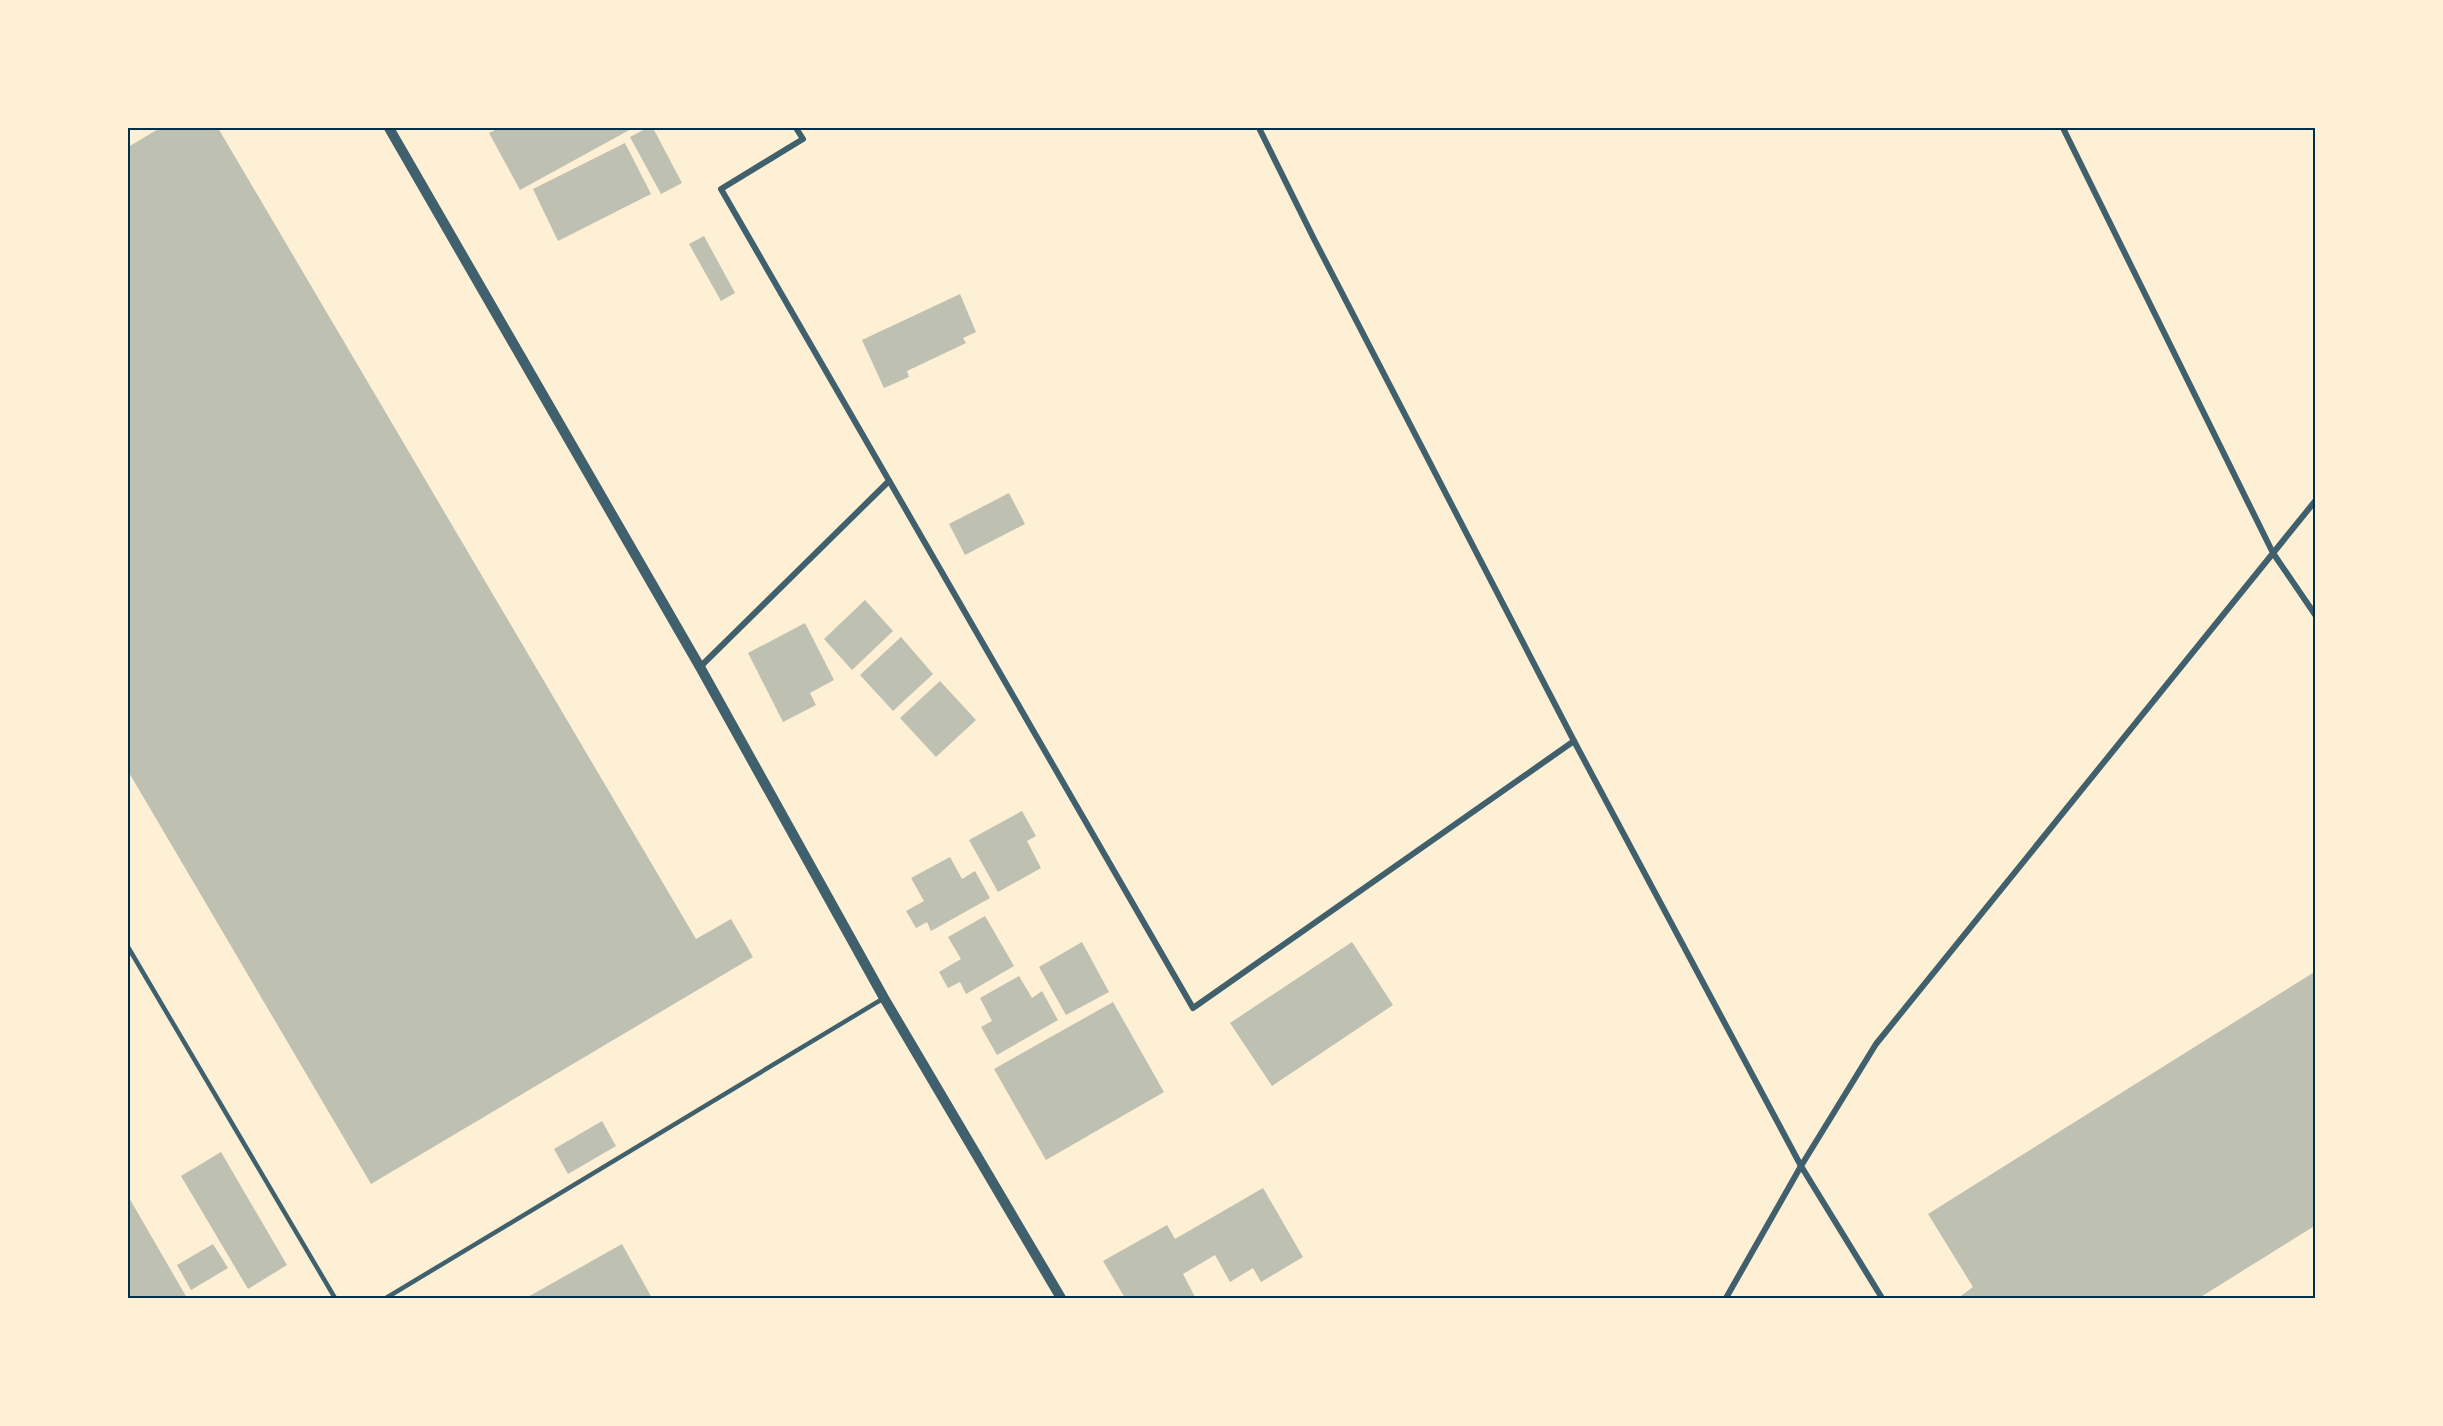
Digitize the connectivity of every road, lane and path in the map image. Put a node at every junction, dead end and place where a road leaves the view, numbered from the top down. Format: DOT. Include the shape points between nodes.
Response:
graph roads {
  1 [pos="389,128"];
  2 [pos="796,128"];
  3 [pos="1259,128"];
  4 [pos="2063,128"];
  5 [pos="889,481"];
  6 [pos="2316,500"];
  7 [pos="2273,553"];
  8 [pos="2316,616"];
  9 [pos="700,667"];
  10 [pos="1574,741"];
  11 [pos="128,947"];
  12 [pos="884,998"];
  13 [pos="1801,1166"];
  14 [pos="335,1299"];
  15 [pos="386,1299"];
  16 [pos="1061,1299"];
  17 [pos="1726,1299"];
  18 [pos="1882,1299"];
  1 -- 9 [label="street"];
  2 -- 5 [label="street" via="803,139 721,189"];
  3 -- 10 [label="street"];
  4 -- 7 [label="street"];
  5 -- 9 [label="street"];
  5 -- 10 [label="street" via="1193,1008"];
  6 -- 7 [label="street"];
  7 -- 8 [label="street"];
  7 -- 13 [label="street" via="1876,1044"];
  9 -- 12 [label="street"];
  10 -- 13 [label="street"];
  11 -- 14 [label="lane"];
  12 -- 15 [label="lane"];
  12 -- 16 [label="street"];
  13 -- 17 [label="street"];
  13 -- 18 [label="street"];
}
